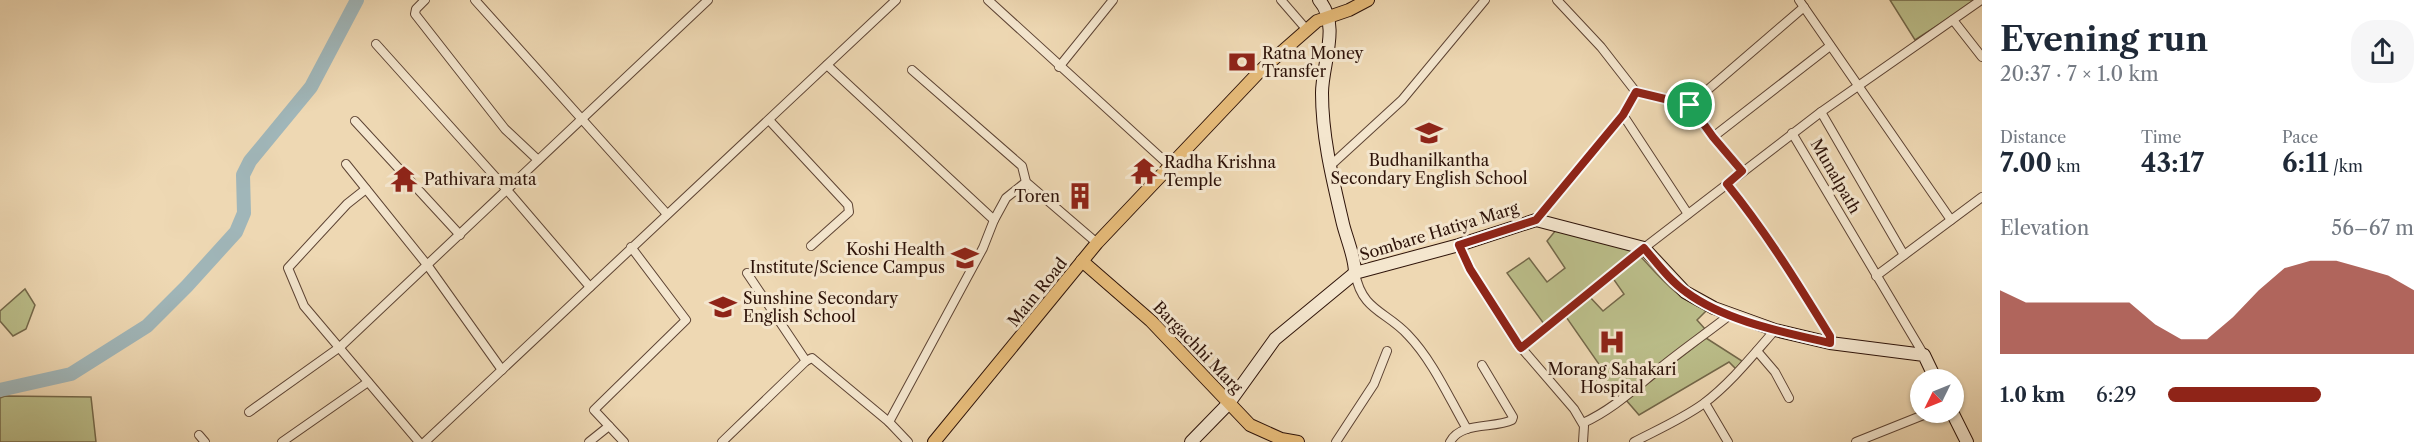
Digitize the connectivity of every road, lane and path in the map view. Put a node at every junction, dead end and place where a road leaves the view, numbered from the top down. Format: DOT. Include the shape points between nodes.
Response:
graph roads {
  1 [pos="425,0"];
  2 [pos="475,0"];
  3 [pos="708,0"];
  4 [pos="896,0"];
  5 [pos="988,0"];
  6 [pos="1113,0"];
  7 [pos="1281,0"];
  8 [pos="1319,0"];
  9 [pos="1368,0"];
  10 [pos="1485,0"];
  11 [pos="1557,0"];
  12 [pos="1981,0"];
  13 [pos="1801,4"];
  14 [pos="1329,17"];
  15 [pos="1953,20"];
  16 [pos="1307,30"];
  17 [pos="376,44"];
  18 [pos="1830,46"];
  19 [pos="1982,57"];
  20 [pos="827,65"];
  21 [pos="1059,66"];
  22 [pos="912,70"];
  23 [pos="1857,86"];
  24 [pos="1636,92"];
  25 [pos="1690,105"];
  26 [pos="1821,112"];
  27 [pos="1623,115"];
  28 [pos="583,118"];
  29 [pos="769,120"];
  30 [pos="355,121"];
  31 [pos="1792,133"];
  32 [pos="1713,137"];
  33 [pos="538,160"];
  34 [pos="346,164"];
  35 [pos="1170,166"];
  36 [pos="1330,166"];
  37 [pos="1742,171"];
  38 [pos="1026,182"];
  39 [pos="1727,184"];
  40 [pos="366,189"];
  41 [pos="507,190"];
  42 [pos="1982,197"];
  43 [pos="666,213"];
  44 [pos="1688,214"];
  45 [pos="994,220"];
  46 [pos="1536,220"];
  47 [pos="1951,220"];
  48 [pos="460,235"];
  49 [pos="1097,243"];
  50 [pos="1459,245"];
  51 [pos="810,246"];
  52 [pos="631,247"];
  53 [pos="1644,248"];
  54 [pos="1904,255"];
  55 [pos="1082,261"];
  56 [pos="428,266"];
  57 [pos="747,273"];
  58 [pos="1355,273"];
  59 [pos="1876,276"];
  60 [pos="590,287"];
  61 [pos="1731,314"];
  62 [pos="1775,330"];
  63 [pos="1830,343"];
  64 [pos="340,347"];
  65 [pos="1521,348"];
  66 [pos="1387,351"];
  67 [pos="1757,351"];
  68 [pos="1924,355"];
  69 [pos="806,361"];
  70 [pos="1482,365"];
  71 [pos="1931,369"];
  72 [pos="502,370"];
  73 [pos="368,382"];
  74 [pos="1790,398"];
  75 [pos="1229,403"];
  76 [pos="1705,403"];
  77 [pos="249,412"];
  78 [pos="1910,420"];
  79 [pos="889,422"];
  80 [pos="1582,423"];
  81 [pos="1958,423"];
  82 [pos="609,426"];
  83 [pos="1467,429"];
  84 [pos="282,442"];
  85 [pos="419,442"];
  86 [pos="425,442"];
  87 [pos="590,442"];
  88 [pos="624,442"];
  89 [pos="722,442"];
  90 [pos="908,442"];
  91 [pos="929,442"];
  92 [pos="934,442"];
  93 [pos="1191,442"];
  94 [pos="1298,442"];
  95 [pos="1336,442"];
  96 [pos="1450,442"];
  97 [pos="1583,442"];
  98 [pos="1634,442"];
  99 [pos="1728,442"];
  100 [pos="1856,442"];
  101 [pos="1967,442"];
  1 -- 33 [label="street" via="415,14 505,129"];
  2 -- 28 [label="street"];
  3 -- 28 [label="street"];
  4 -- 20 [label="street"];
  5 -- 21 [label="street"];
  6 -- 21 [label="street"];
  7 -- 16 [label="street"];
  8 -- 14 [label="street"];
  9 -- 14 [label="main road"];
  10 -- 36 [label="street" via="1402,100"];
  11 -- 24 [label="street"];
  12 -- 15 [label="street"];
  13 -- 18 [label="street"];
  13 -- 25 [label="street"];
  14 -- 16 [label="main road"];
  14 -- 36 [label="street" via="1322,90"];
  15 -- 19 [label="street"];
  15 -- 23 [label="street"];
  16 -- 35 [label="main road" via="1260,71"];
  17 -- 41 [label="street"];
  18 -- 23 [label="street"];
  18 -- 32 [label="street"];
  20 -- 29 [label="street"];
  20 -- 45 [label="street"];
  21 -- 35 [label="street"];
  22 -- 38 [label="street" via="1022,166"];
  23 -- 26 [label="street"];
  23 -- 47 [label="street"];
  24 -- 25 [label="street"];
  24 -- 27 [label="street, Sombare Hatiya Marg"];
  25 -- 32 [label="street"];
  26 -- 31 [label="street"];
  26 -- 54 [label="street"];
  27 -- 44 [label="street"];
  27 -- 46 [label="street, Sombare Hatiya Marg"];
  28 -- 33 [label="street"];
  28 -- 43 [label="street"];
  29 -- 43 [label="street"];
  29 -- 51 [label="street" via="848,205 849,212"];
  30 -- 48 [label="street"];
  31 -- 37 [label="street, Munalpath"];
  31 -- 59 [label="street, Munalpath"];
  32 -- 37 [label="street"];
  33 -- 41 [label="street"];
  34 -- 40 [label="street"];
  35 -- 49 [label="main road"];
  36 -- 58 [label="street"];
  37 -- 39 [label="street, Munalpath"];
  38 -- 45 [label="street" via="1006,198"];
  38 -- 49 [label="street"];
  39 -- 44 [label="street, Munalpath"];
  39 -- 63 [label="street" via="1792,274 1830,336"];
  40 -- 56 [label="street"];
  40 -- 64 [label="street" via="288,268 304,306"];
  41 -- 48 [label="street"];
  41 -- 60 [label="street"];
  42 -- 47 [label="street"];
  43 -- 52 [label="street"];
  44 -- 53 [label="street, Munalpath"];
  45 -- 79 [label="street" via="983,248"];
  46 -- 50 [label="street, Sombare Hatiya Marg"];
  46 -- 53 [label="street"];
  47 -- 54 [label="street"];
  48 -- 56 [label="street"];
  49 -- 55 [label="main road"];
  50 -- 58 [label="street, Sombare Hatiya Marg"];
  50 -- 65 [label="street" via="1491,304"];
  52 -- 60 [label="street"];
  52 -- 82 [label="street" via="686,320 594,410"];
  53 -- 61 [label="street" via="1685,292"];
  53 -- 65 [label="street, Munalpath"];
  54 -- 59 [label="street"];
  55 -- 75 [label="main road, Bargachhi Marg" via="1151,321"];
  55 -- 91 [label="main road, Main Road" via="1068,272"];
  55 -- 92 [label="main road, Main Road"];
  56 -- 64 [label="street"];
  56 -- 72 [label="street"];
  57 -- 69 [label="street"];
  58 -- 75 [label="street" via="1275,339"];
  58 -- 83 [label="street" via="1363,296 1374,310 1407,334 1428,362"];
  59 -- 68 [label="street, Munalpath"];
  60 -- 72 [label="street"];
  61 -- 62 [label="street"];
  61 -- 80 [label="street" via="1629,394"];
  62 -- 63 [label="street"];
  62 -- 67 [label="street"];
  63 -- 68 [label="street"];
  64 -- 73 [label="street"];
  64 -- 77 [label="street"];
  65 -- 80 [label="street"];
  66 -- 95 [label="street" via="1374,384"];
  67 -- 74 [label="street" via="1776,372"];
  67 -- 76 [label="street"];
  68 -- 71 [label="street, Munalpath"];
  69 -- 79 [label="street" via="812,358"];
  69 -- 89 [label="street"];
  70 -- 83 [label="street" via="1514,417 1510,422"];
  72 -- 86 [label="street"];
  73 -- 84 [label="street"];
  73 -- 85 [label="street"];
  75 -- 93 [label="street"];
  75 -- 94 [label="main road, Bargachhi Marg" via="1250,425"];
  76 -- 98 [label="street"];
  76 -- 99 [label="street"];
  78 -- 100 [label="street"];
  79 -- 90 [label="street"];
  80 -- 97 [label="street"];
  81 -- 101 [label="street"];
  82 -- 87 [label="street"];
  82 -- 88 [label="street"];
  83 -- 96 [label="street"];
}
